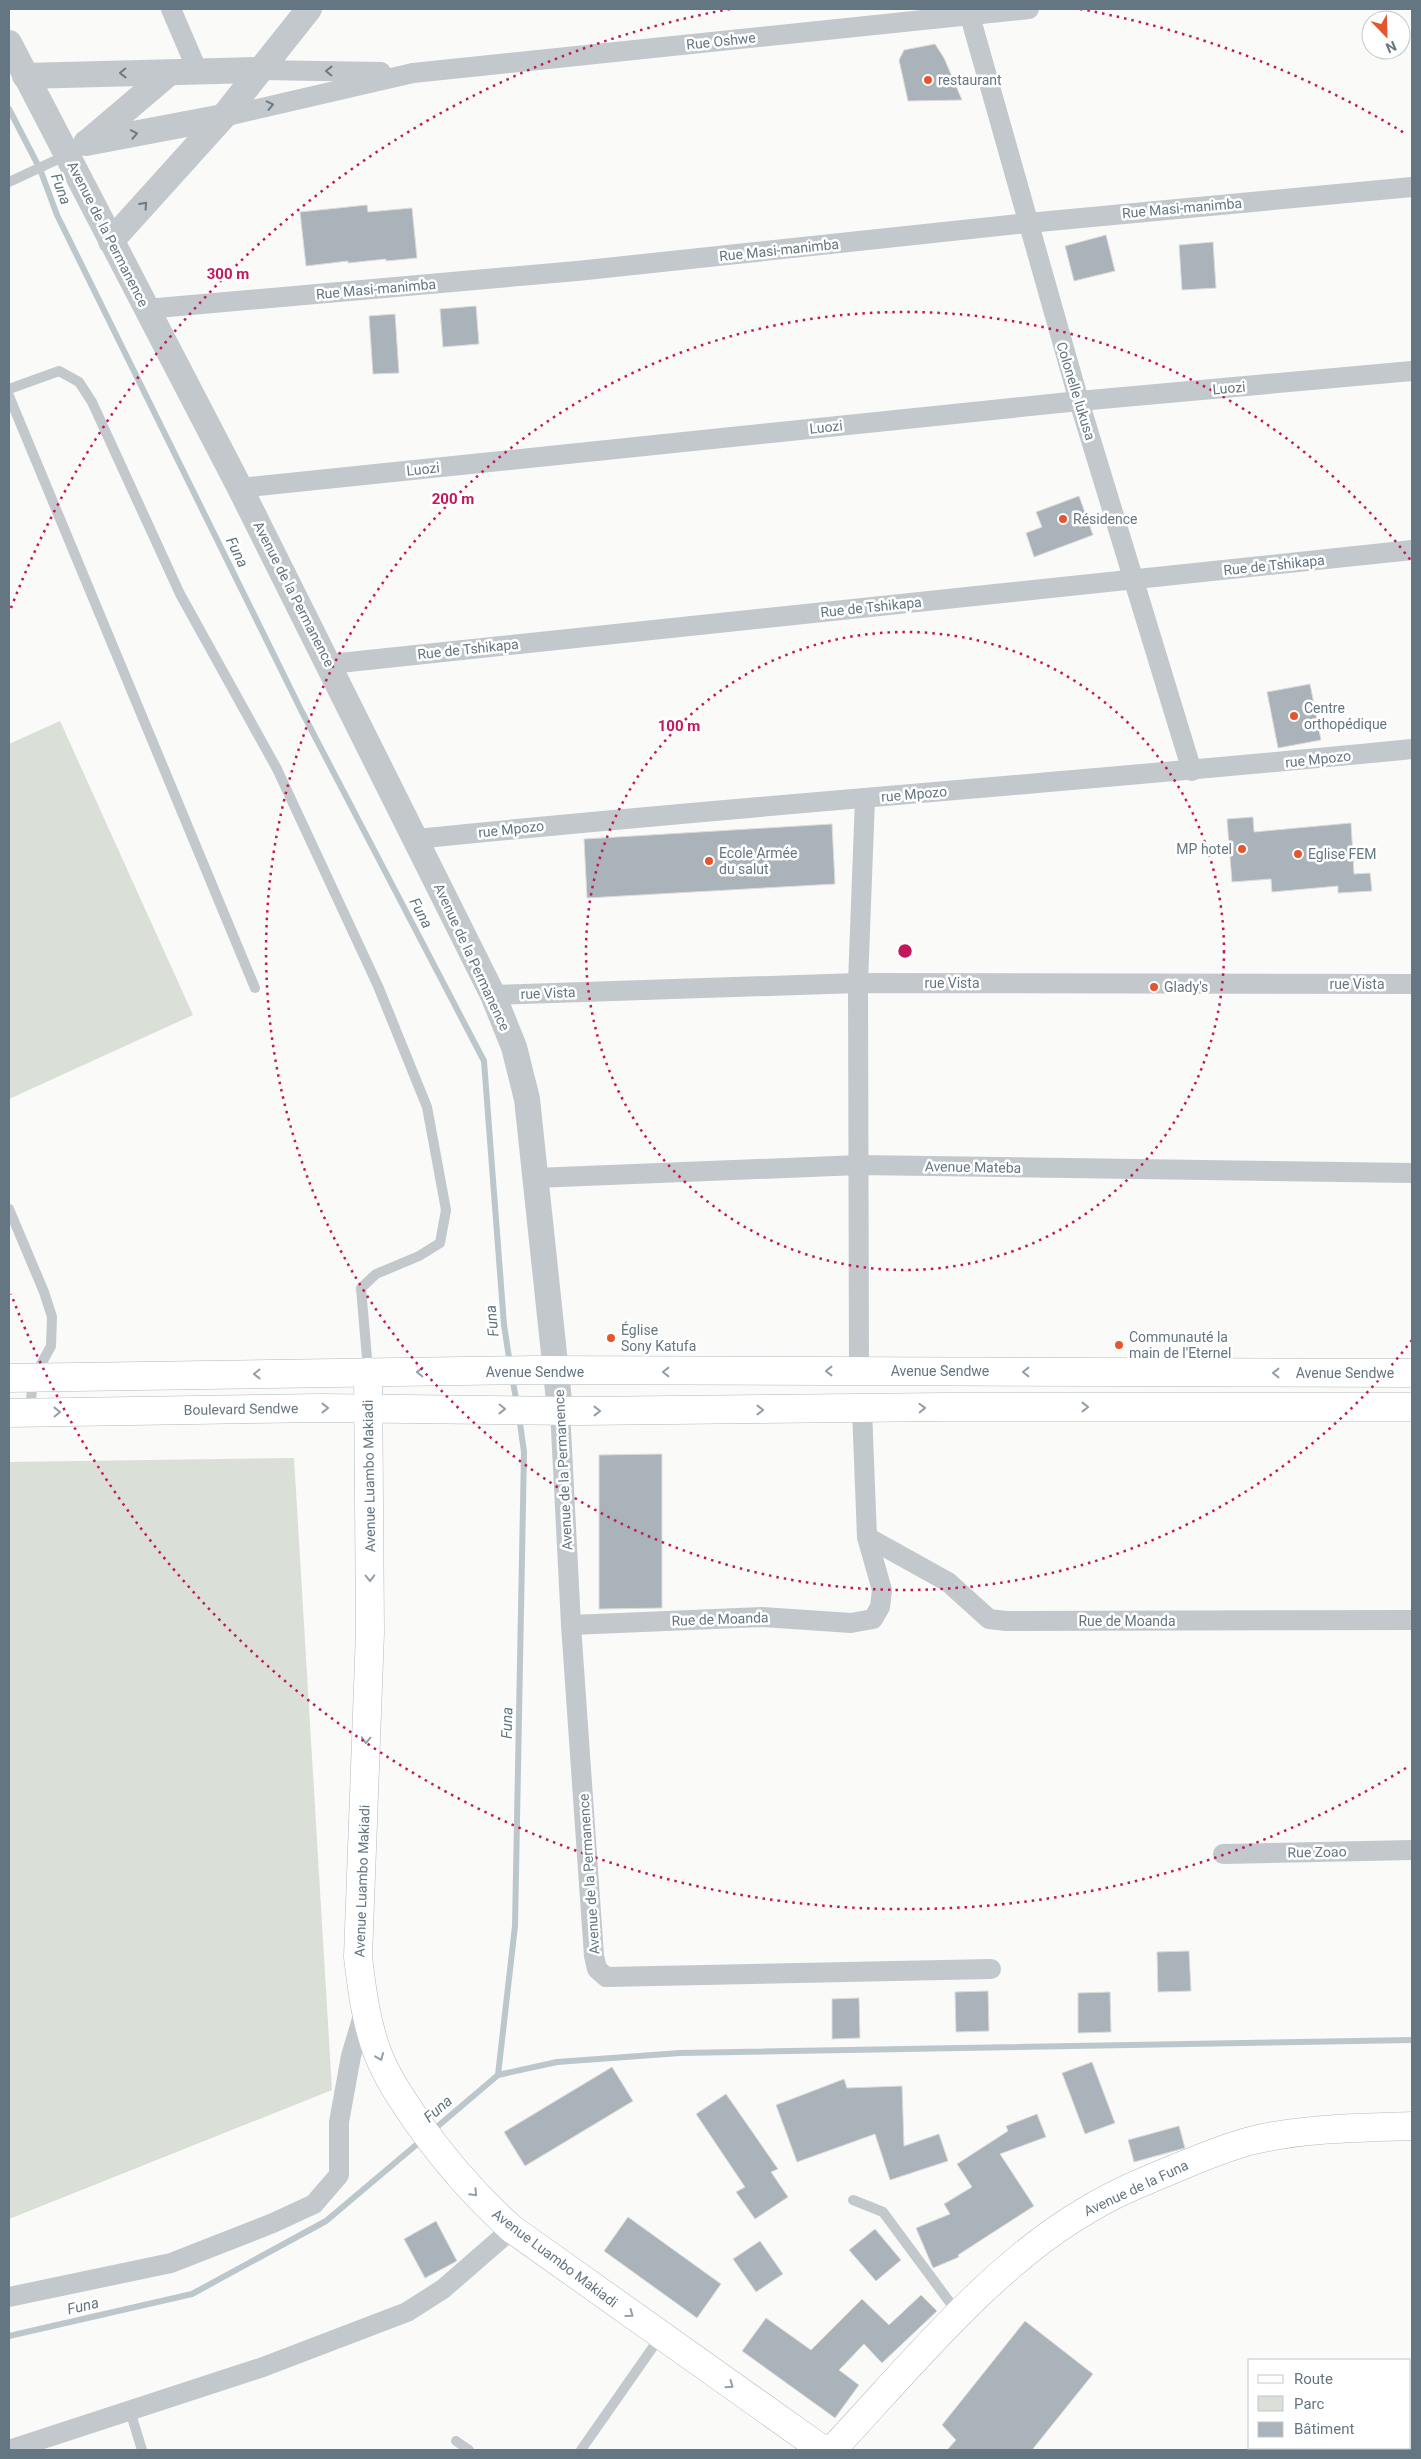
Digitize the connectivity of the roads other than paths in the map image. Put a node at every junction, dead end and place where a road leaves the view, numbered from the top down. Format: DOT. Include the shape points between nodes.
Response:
graph roads {
  1 [pos="171,9"];
  2 [pos="308,9"];
  3 [pos="1028,9"];
  4 [pos="969,11"];
  5 [pos="9,43"];
  6 [pos="259,70"];
  7 [pos="198,72"];
  8 [pos="169,73"];
  9 [pos="413,73"];
  10 [pos="25,76"];
  11 [pos="223,117"];
  12 [pos="67,155"];
  13 [pos="9,182"];
  14 [pos="1412,186"];
  15 [pos="1028,223"];
  16 [pos="111,241"];
  17 [pos="146,309"];
  18 [pos="1412,371"];
  19 [pos="9,389"];
  20 [pos="9,396"];
  21 [pos="1079,401"];
  22 [pos="240,488"];
  23 [pos="1412,550"];
  24 [pos="1135,580"];
  25 [pos="330,664"];
  26 [pos="1412,749"];
  27 [pos="1192,771"];
  28 [pos="865,798"];
  29 [pos="416,839"];
  30 [pos="858,983"];
  31 [pos="1412,984"];
  32 [pos="255,988"];
  33 [pos="493,995"];
  34 [pos="859,1165"];
  35 [pos="1412,1173"];
  36 [pos="534,1178"];
  37 [pos="9,1209"];
  38 [pos="546,1371"];
  39 [pos="859,1371"];
  40 [pos="368,1372"];
  41 [pos="1412,1373"];
  42 [pos="21,1379"];
  43 [pos="1412,1407"];
  44 [pos="367,1408"];
  45 [pos="560,1410"];
  46 [pos="862,1410"];
  47 [pos="19,1413"];
  48 [pos="867,1537"];
  49 [pos="1412,1620"];
  50 [pos="571,1625"];
  51 [pos="1412,1850"];
  52 [pos="1223,1854"];
  53 [pos="991,1969"];
  54 [pos="365,2009"];
  55 [pos="1412,2126"];
  56 [pos="853,2200"];
  57 [pos="512,2229"];
  58 [pos="9,2297"];
  59 [pos="959,2315"];
  60 [pos="660,2336"];
  61 [pos="130,2411"];
  62 [pos="456,2441"];
  63 [pos="9,2450"];
  64 [pos="142,2450"];
  65 [pos="469,2450"];
  66 [pos="581,2450"];
  67 [pos="823,2450"];
  68 [pos="832,2450"];
  1 -- 7 [label="street"];
  2 -- 6 [label="street"];
  3 -- 4 [label="street, Rue Oshwe, bridge"];
  4 -- 9 [label="street, Rue Oshwe, bridge"];
  4 -- 15 [label="street, Colonelle lukusa"];
  5 -- 10 [label="street, Avenue de la Permanence"];
  6 -- 7 [label="street"];
  9 -- 6 [label="street, one-way"];
  6 -- 11 [label="street"];
  7 -- 8 [label="street"];
  8 -- 10 [label="street, one-way"];
  8 -- 12 [label="street"];
  11 -- 9 [label="street, one-way"];
  10 -- 12 [label="street, Avenue de la Permanence"];
  12 -- 11 [label="street, one-way"];
  16 -- 11 [label="street, one-way"];
  12 -- 13 [label="lane"];
  12 -- 16 [label="street, Avenue de la Permanence"];
  14 -- 15 [label="street, Rue Masi-manimba"];
  15 -- 17 [label="street, Rue Masi-manimba" via="577,271"];
  15 -- 21 [label="street, Colonelle lukusa"];
  16 -- 17 [label="street, Avenue de la Permanence"];
  17 -- 22 [label="street, Avenue de la Permanence"];
  18 -- 21 [label="street, Luozi"];
  19 -- 40 [label="lane" via="59,372 78,382 92,402 180,594 276,769 378,986 427,1107 446,1210 440,1243 419,1256 376,1274 361,1288"];
  20 -- 32 [label="lane"];
  21 -- 22 [label="street, Luozi"];
  21 -- 24 [label="street, Colonelle lukusa"];
  22 -- 25 [label="street, Avenue de la Permanence"];
  23 -- 24 [label="street, Rue de Tshikapa"];
  24 -- 25 [label="street, Rue de Tshikapa"];
  24 -- 27 [label="street, Colonelle lukusa"];
  25 -- 29 [label="street, Avenue de la Permanence"];
  26 -- 27 [label="street, rue Mpozo"];
  27 -- 28 [label="street, rue Mpozo"];
  28 -- 29 [label="street, rue Mpozo"];
  28 -- 30 [label="street"];
  29 -- 33 [label="street, Avenue de la Permanence"];
  30 -- 31 [label="street, rue Vista"];
  30 -- 33 [label="street, rue Vista"];
  30 -- 34 [label="street"];
  33 -- 36 [label="street, Avenue de la Permanence" via="514,1047 527,1099"];
  34 -- 35 [label="street, Avenue Mateba"];
  34 -- 36 [label="street, Avenue Mateba"];
  34 -- 39 [label="street"];
  36 -- 38 [label="street, Avenue de la Permanence"];
  37 -- 42 [label="lane" via="52,1317 51,1346"];
  39 -- 38 [label="main road, Avenue Sendwe, one-way"];
  38 -- 40 [label="main road, Avenue Sendwe, one-way"];
  38 -- 45 [label="street, Avenue de la Permanence"];
  41 -- 39 [label="main road, Avenue Sendwe, one-way"];
  40 -- 42 [label="main road, one-way"];
  40 -- 44 [label="main road, Avenue Luambo Makiadi"];
  42 -- 47 [label="lane"];
  46 -- 43 [label="main road, one-way" via="944,1407"];
  44 -- 45 [label="main road, Boulevard Sendwe, one-way"];
  47 -- 44 [label="main road, Boulevard Sendwe, one-way"];
  44 -- 54 [label="main road, Avenue Luambo Makiadi, one-way" via="370,1632 358,1957"];
  45 -- 46 [label="main road, one-way"];
  45 -- 50 [label="street, Avenue de la Permanence"];
  46 -- 48 [label="street, Rue de Moanda"];
  48 -- 49 [label="street, Rue de Moanda" via="948,1582 990,1618 1006,1621"];
  48 -- 50 [label="street, Rue de Moanda" via="882,1590 880,1607 873,1618 851,1623 762,1616"];
  50 -- 53 [label="street, Avenue de la Permanence" via="594,1956 597,1969 606,1977"];
  51 -- 52 [label="street, Rue Zoao"];
  54 -- 57 [label="main road, Avenue Luambo Makiadi, one-way" via="390,2082 442,2157 485,2205"];
  54 -- 58 [label="street" via="351,2056 339,2122 339,2175 314,2204 170,2263"];
  55 -- 59 [label="main road, Avenue de la Funa" via="1253,2140 1123,2190 1083,2212 1036,2245"];
  56 -- 59 [label="lane" via="883,2212"];
  57 -- 60 [label="main road, Avenue Luambo Makiadi, one-way"];
  57 -- 61 [label="street" via="443,2290 407,2312 263,2367"];
  59 -- 68 [label="main road, Avenue de la Funa"];
  60 -- 66 [label="lane"];
  60 -- 67 [label="main road, Avenue Luambo Makiadi, one-way"];
  61 -- 63 [label="street"];
  61 -- 64 [label="lane"];
  62 -- 65 [label="lane"];
}
